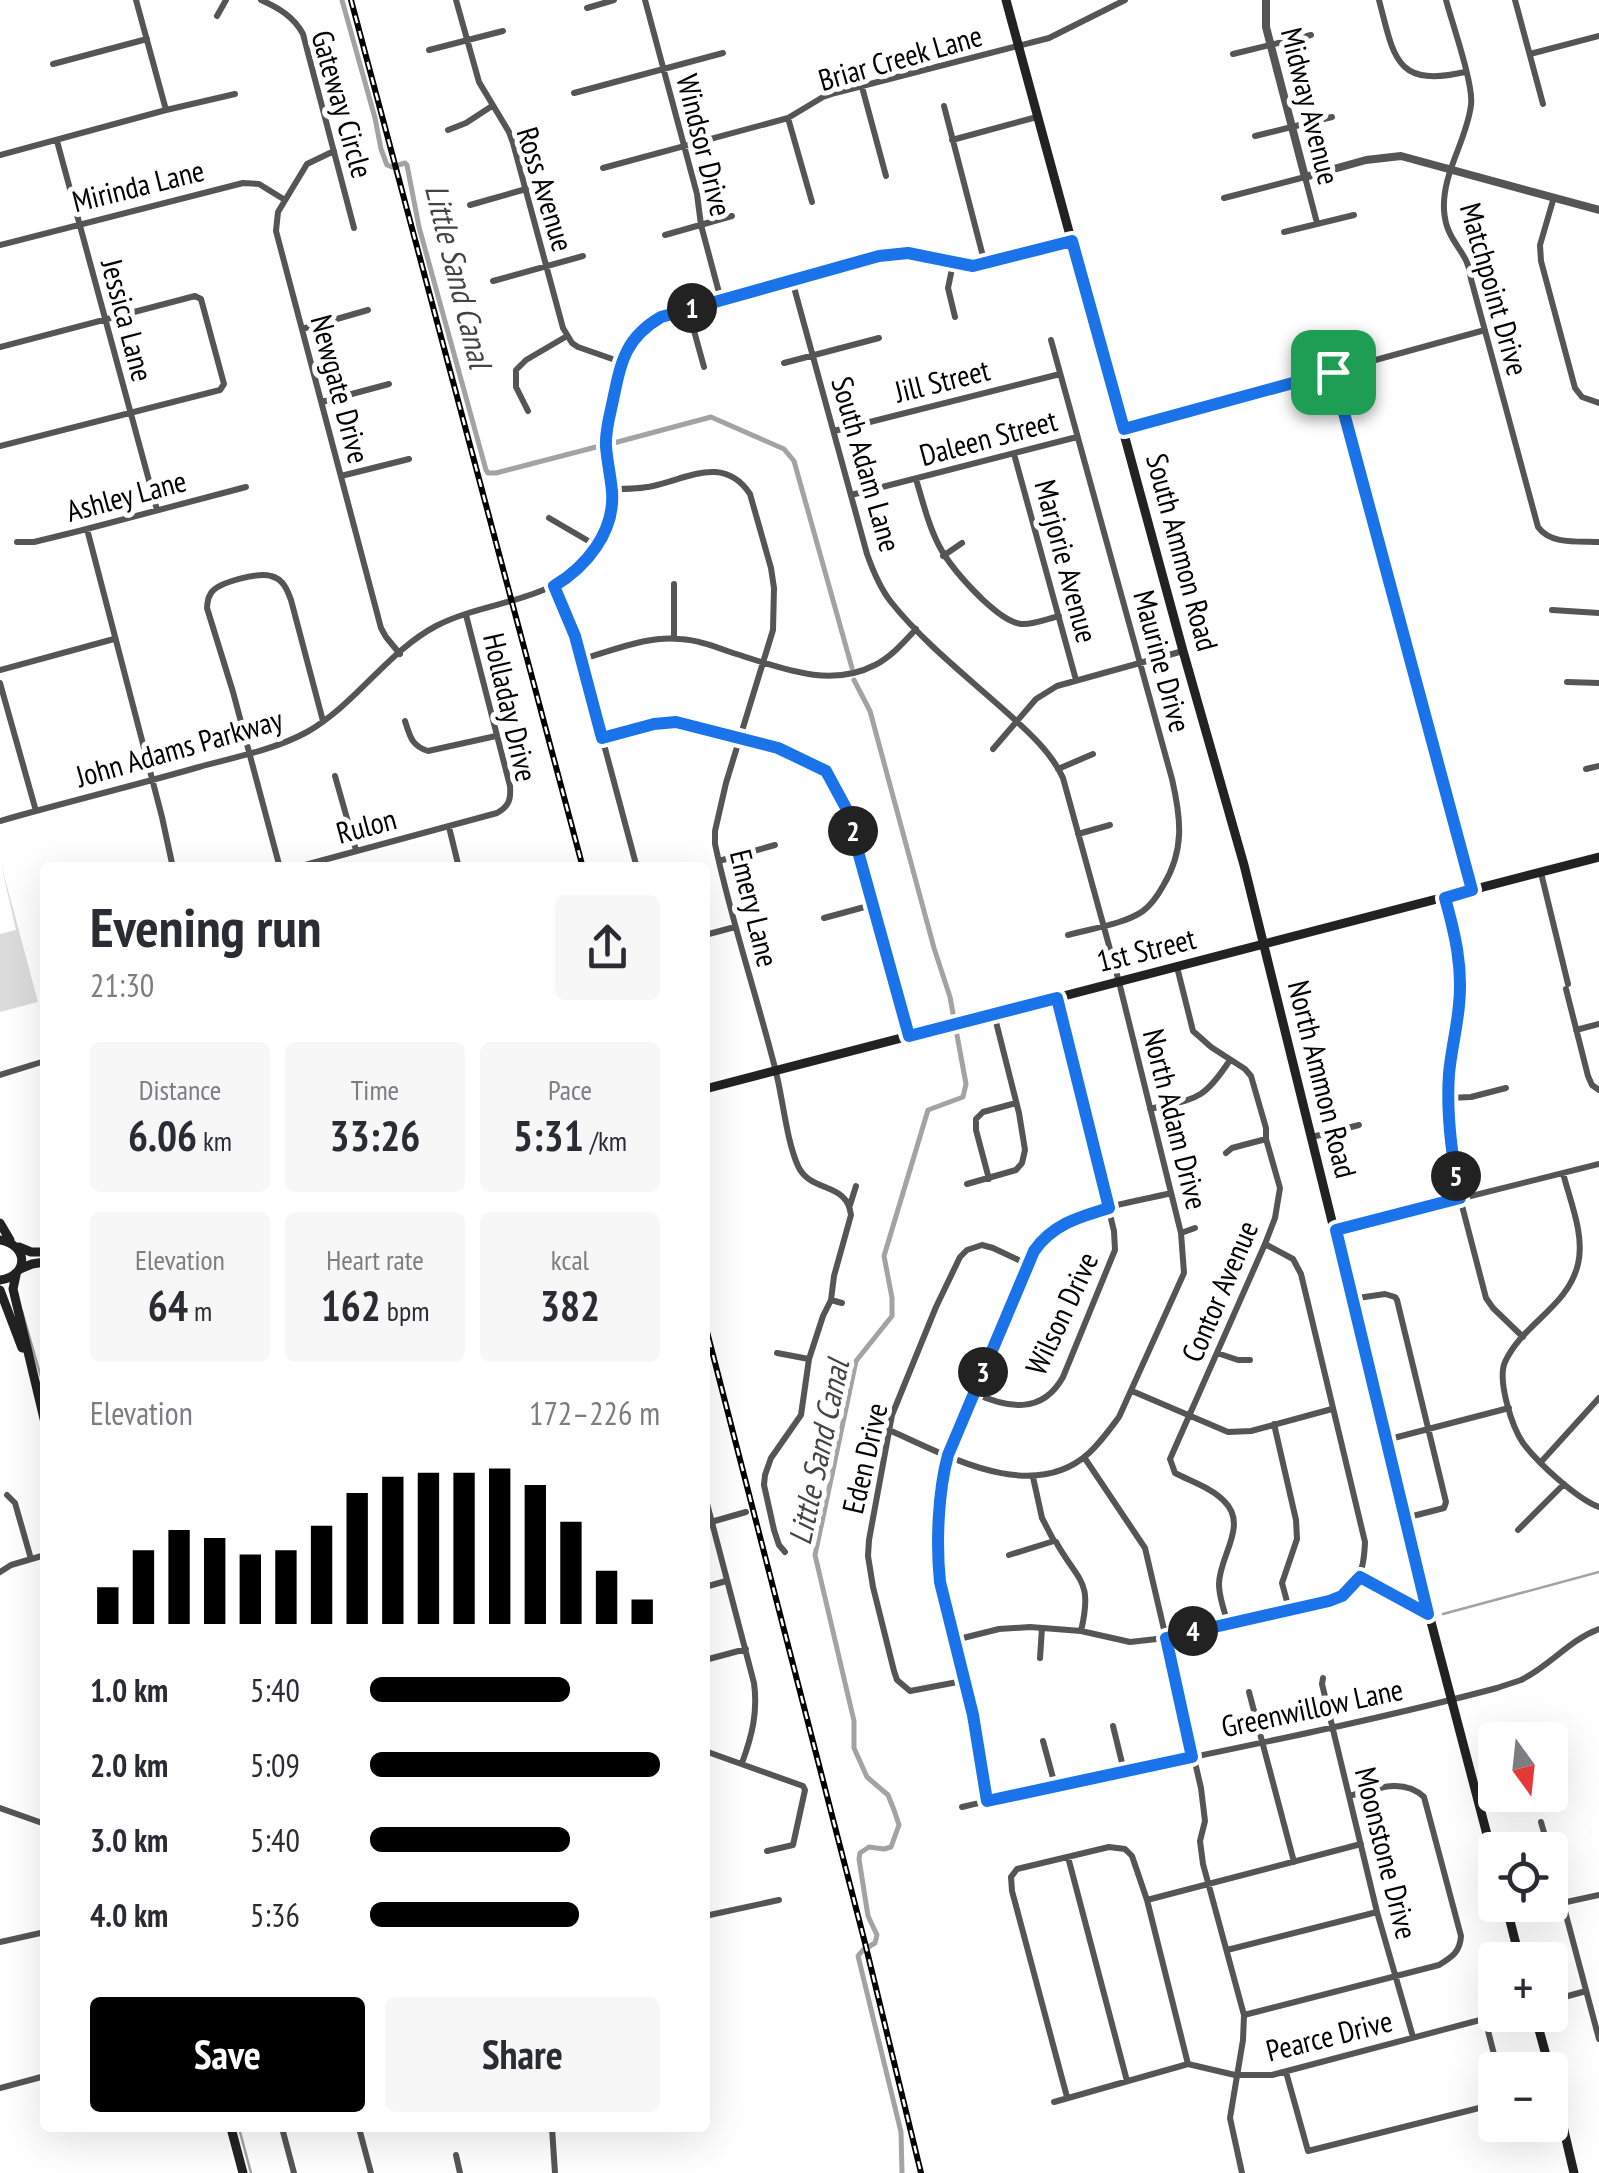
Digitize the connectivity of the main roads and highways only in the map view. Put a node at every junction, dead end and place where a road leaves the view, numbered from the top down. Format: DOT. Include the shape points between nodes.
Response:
graph roads {
  1 [pos="1006,0"];
  2 [pos="1599,857"];
  3 [pos="1264,944"];
  4 [pos="710,1088"];
  5 [pos="0,1224"];
  6 [pos="0,1240"];
  7 [pos="14,1244"];
  8 [pos="40,1252"];
  9 [pos="40,1263"];
  10 [pos="18,1272"];
  11 [pos="0,1280"];
  12 [pos="0,1290"];
  13 [pos="30,1370"];
  14 [pos="40,1405"];
  15 [pos="1486,1832"];
  16 [pos="231,2132"];
  17 [pos="1568,2142"];
  18 [pos="243,2173"];
  19 [pos="1577,2173"];
  1 -- 3 [label="main road, South Ammon Road"];
  2 -- 3 [label="main road, 1st Street"];
  3 -- 4 [label="main road, 1st Street"];
  3 -- 15 [label="main road, North Ammon Road"];
  5 -- 7 [label="main road"];
  6 -- 7 [label="main road"];
  7 -- 8 [label="main road"];
  7 -- 10 [label="main road" via="22,1259"];
  9 -- 10 [label="main road"];
  10 -- 11 [label="main road"];
  10 -- 13 [label="main road" via="13,1290"];
  12 -- 13 [label="main road"];
  13 -- 14 [label="main road"];
  16 -- 18 [label="main road"];
  17 -- 19 [label="main road"];
}
